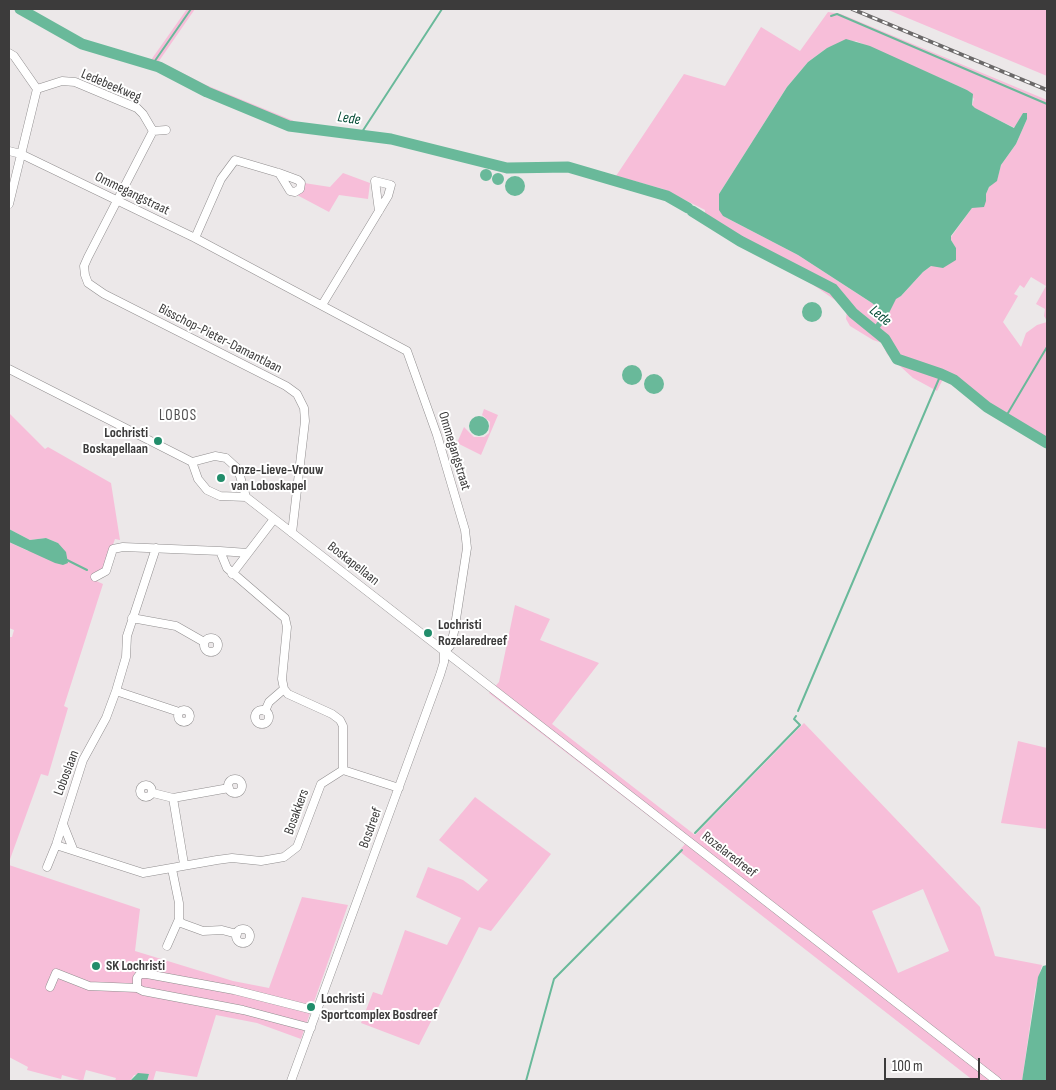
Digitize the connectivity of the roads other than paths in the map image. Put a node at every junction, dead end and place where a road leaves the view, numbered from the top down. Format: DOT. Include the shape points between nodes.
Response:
graph roads {
  1 [pos="9,54"];
  2 [pos="37,89"];
  3 [pos="166,130"];
  4 [pos="153,131"];
  5 [pos="9,151"];
  6 [pos="21,154"];
  7 [pos="279,173"];
  8 [pos="117,200"];
  9 [pos="9,204"];
  10 [pos="379,211"];
  11 [pos="195,238"];
  12 [pos="322,305"];
  13 [pos="9,369"];
  14 [pos="192,462"];
  15 [pos="246,497"];
  16 [pos="274,519"];
  17 [pos="292,533"];
  18 [pos="156,548"];
  19 [pos="220,552"];
  20 [pos="248,553"];
  21 [pos="232,574"];
  22 [pos="94,577"];
  23 [pos="132,618"];
  24 [pos="204,642"];
  25 [pos="444,652"];
  26 [pos="284,689"];
  27 [pos="116,691"];
  28 [pos="265,711"];
  29 [pos="179,712"];
  30 [pos="343,770"];
  31 [pos="229,788"];
  32 [pos="399,788"];
  33 [pos="153,792"];
  34 [pos="173,798"];
  35 [pos="62,824"];
  36 [pos="56,845"];
  37 [pos="73,849"];
  38 [pos="184,864"];
  39 [pos="47,867"];
  40 [pos="172,869"];
  41 [pos="178,919"];
  42 [pos="237,934"];
  43 [pos="166,946"];
  44 [pos="50,987"];
  45 [pos="137,988"];
  46 [pos="317,1011"];
  47 [pos="311,1028"];
  48 [pos="291,1081"];
  49 [pos="997,1081"];
  1 -- 2 [label="street" via="14,56"];
  2 -- 4 [label="street, Ledebeekweg" via="62,81 75,82 137,108"];
  2 -- 6 [label="street"];
  3 -- 4 [label="street"];
  4 -- 8 [label="street"];
  5 -- 6 [label="street, Ommegangstraat"];
  6 -- 8 [label="street, Ommegangstraat"];
  6 -- 9 [label="street"];
  7 -- 11 [label="street" via="235,160 221,179"];
  8 -- 11 [label="street, Ommegangstraat"];
  8 -- 17 [label="street, Bisschop-Pieter-Damantlaan" via="84,266 88,283 297,394 305,421"];
  10 -- 12 [label="street"];
  11 -- 12 [label="street, Ommegangstraat"];
  12 -- 25 [label="street, Ommegangstraat" via="407,351 430,416 465,530 467,548 454,632 450,646"];
  13 -- 14 [label="street"];
  14 -- 15 [label="street" via="198,479 211,493 230,498"];
  14 -- 15 [label="street" via="215,456 231,461 238,469"];
  15 -- 16 [label="street, Boskapellaan"];
  16 -- 17 [label="street, Boskapellaan"];
  16 -- 20 [label="street"];
  17 -- 25 [label="street, Boskapellaan"];
  18 -- 19 [label="street"];
  18 -- 22 [label="street" via="113,549 106,572"];
  18 -- 23 [label="street, Loboslaan"];
  19 -- 20 [label="street"];
  19 -- 21 [label="street"];
  20 -- 21 [label="street"];
  21 -- 26 [label="street" via="285,618"];
  23 -- 24 [label="street" via="176,626"];
  23 -- 27 [label="street, Loboslaan"];
  25 -- 32 [label="street, Bosdreef" via="444,662"];
  25 -- 49 [label="street, Rozelaredreef"];
  26 -- 28 [label="street" via="269,702"];
  26 -- 30 [label="street" via="340,720 343,726"];
  27 -- 29 [label="street"];
  27 -- 35 [label="street, Loboslaan" via="106,718 83,760"];
  30 -- 32 [label="street"];
  30 -- 38 [label="street, Bosakkers" via="321,784 298,847 284,857 261,861 232,858"];
  31 -- 34 [label="street"];
  32 -- 46 [label="street, Bosdreef"];
  33 -- 34 [label="street"];
  34 -- 38 [label="street"];
  35 -- 36 [label="street, Loboslaan"];
  35 -- 37 [label="street"];
  36 -- 37 [label="street, Bosakkers"];
  36 -- 39 [label="street, Loboslaan"];
  37 -- 40 [label="street, Bosakkers" via="143,873"];
  38 -- 40 [label="street, Bosakkers"];
  40 -- 41 [label="street" via="179,903"];
  41 -- 42 [label="street" via="196,930 222,930"];
  41 -- 43 [label="street"];
  44 -- 45 [label="street" via="56,973 89,986"];
  45 -- 46 [label="street" via="137,978 140,974 147,974 234,990"];
  45 -- 47 [label="street"];
  46 -- 47 [label="street, Bosdreef"];
  47 -- 48 [label="street, Bosdreef"];
}
